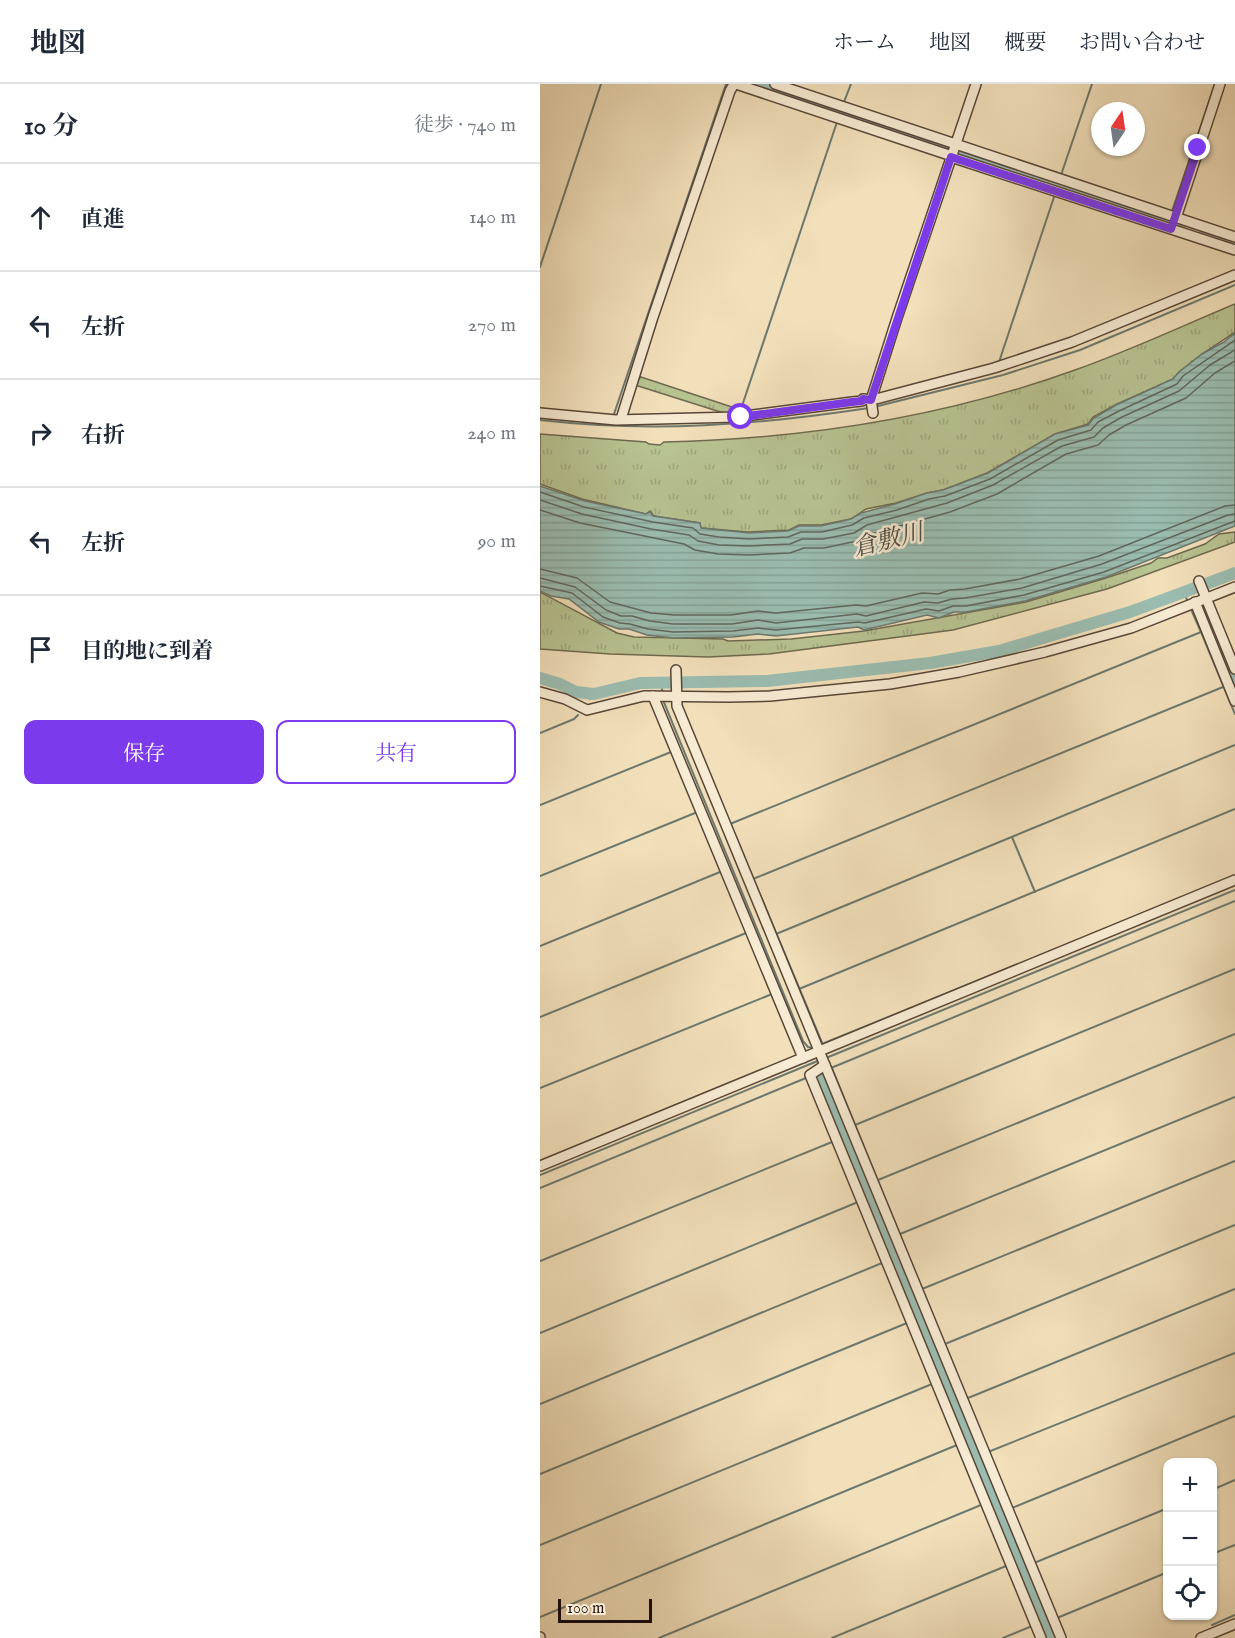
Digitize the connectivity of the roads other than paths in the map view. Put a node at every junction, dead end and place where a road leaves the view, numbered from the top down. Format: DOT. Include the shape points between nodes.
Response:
graph roads {
  1 [pos="735,84"];
  2 [pos="775,84"];
  3 [pos="976,84"];
  4 [pos="1220,84"];
  5 [pos="845,114"];
  6 [pos="951,153"];
  7 [pos="1173,223"];
  8 [pos="1235,237"];
  9 [pos="1235,250"];
  10 [pos="1235,275"];
  11 [pos="870,404"];
  12 [pos="540,413"];
  13 [pos="616,420"];
  14 [pos="1199,581"];
  15 [pos="1235,586"];
  16 [pos="1205,594"];
  17 [pos="1191,603"];
  18 [pos="1235,669"];
  19 [pos="676,673"];
  20 [pos="540,692"];
  21 [pos="677,695"];
  22 [pos="659,696"];
  23 [pos="1235,701"];
  24 [pos="1235,880"];
  25 [pos="803,1058"];
  26 [pos="823,1058"];
  27 [pos="540,1166"];
  28 [pos="1235,1624"];
  29 [pos="1041,1638"];
  30 [pos="1061,1638"];
  31 [pos="1201,1638"];
  1 -- 5 [label="street"];
  1 -- 13 [label="street"];
  2 -- 5 [label="street"];
  3 -- 6 [label="street"];
  4 -- 7 [label="street"];
  5 -- 6 [label="street"];
  6 -- 7 [label="street"];
  6 -- 11 [label="street"];
  7 -- 8 [label="street"];
  7 -- 9 [label="street"];
  10 -- 11 [label="street" via="1072,342 994,368 876,399"];
  11 -- 13 [label="street" via="739,417"];
  12 -- 13 [label="street"];
  14 -- 16 [label="street"];
  15 -- 16 [label="street"];
  16 -- 17 [label="street"];
  16 -- 18 [label="street"];
  17 -- 21 [label="street" via="1131,628 936,676 770,696"];
  17 -- 23 [label="street"];
  19 -- 21 [label="street"];
  20 -- 22 [label="street" via="587,710 637,697"];
  21 -- 22 [label="street"];
  21 -- 26 [label="street" via="678,706"];
  22 -- 25 [label="street"];
  24 -- 26 [label="street"];
  25 -- 26 [label="street"];
  25 -- 27 [label="street"];
  26 -- 29 [label="street" via="810,1076"];
  26 -- 30 [label="street"];
  28 -- 31 [label="street"];
}
